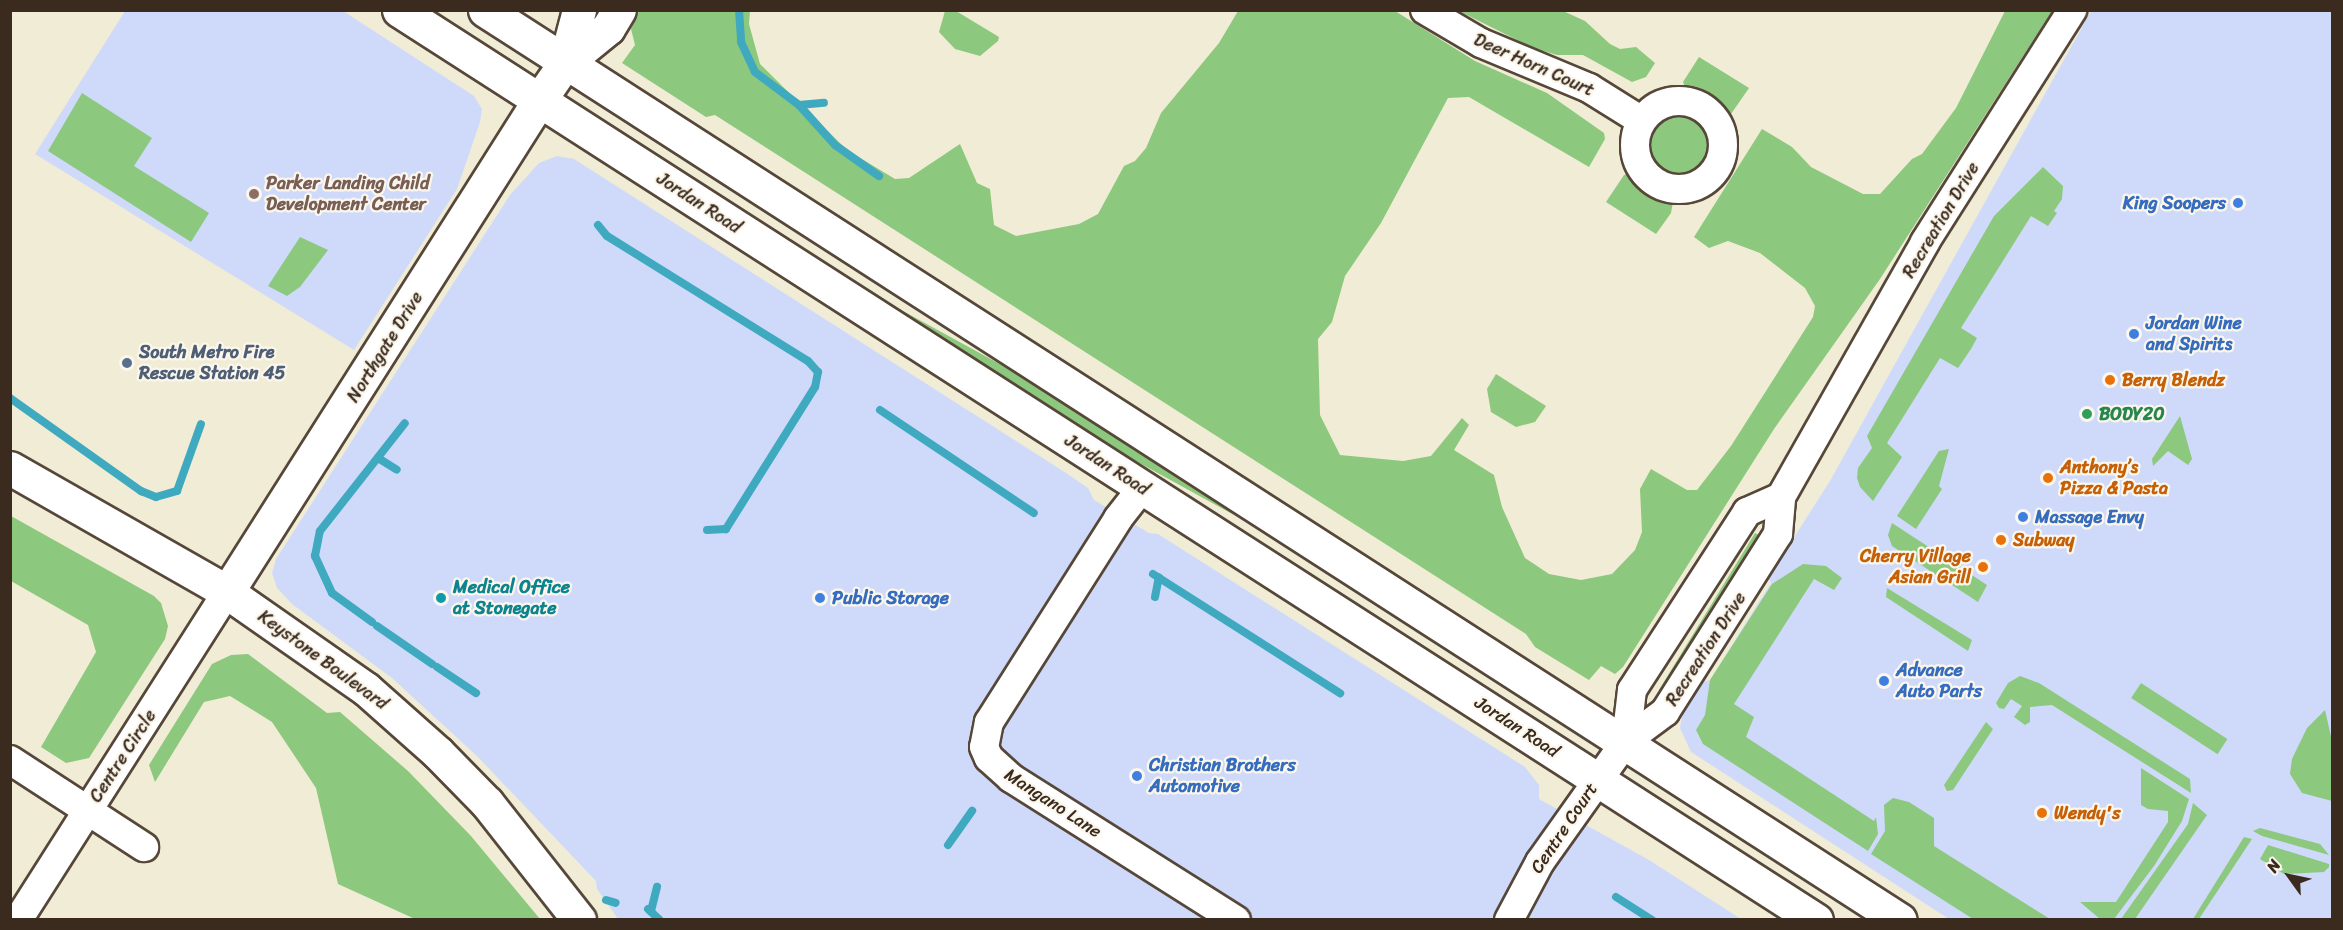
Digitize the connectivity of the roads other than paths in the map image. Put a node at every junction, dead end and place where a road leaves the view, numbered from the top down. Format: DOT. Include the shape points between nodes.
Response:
graph roads {
  1 [pos="399,10"];
  2 [pos="485,10"];
  3 [pos="579,10"];
  4 [pos="619,10"];
  5 [pos="1425,10"];
  6 [pos="2072,10"];
  7 [pos="565,63"];
  8 [pos="540,99"];
  9 [pos="1642,121"];
  10 [pos="10,468"];
  11 [pos="1142,488"];
  12 [pos="1781,497"];
  13 [pos="227,592"];
  14 [pos="1626,741"];
  15 [pos="10,760"];
  16 [pos="1598,778"];
  17 [pos="89,808"];
  18 [pos="144,847"];
  19 [pos="18,920"];
  20 [pos="579,920"];
  21 [pos="1236,920"];
  22 [pos="1509,920"];
  23 [pos="1816,920"];
  24 [pos="1900,920"];
  1 -- 8 [label="main road, Jordan Road"];
  2 -- 7 [label="main road"];
  3 -- 7 [label="main road"];
  4 -- 7 [label="main road" via="608,28"];
  5 -- 9 [label="street, Deer Horn Court" via="1481,43 1589,88"];
  6 -- 12 [label="street, Recreation Drive" via="1925,243"];
  7 -- 8 [label="main road, Northgate Drive"];
  7 -- 14 [label="main road"];
  8 -- 11 [label="main road, Jordan Road"];
  8 -- 13 [label="main road, Northgate Drive"];
  10 -- 13 [label="main road, Keystone Boulevard"];
  11 -- 16 [label="main road, Jordan Road"];
  11 -- 21 [label="street, Mangano Lane" via="1118,519 988,722 984,747 993,763 1011,778"];
  12 -- 14 [label="street, Recreation Drive" via="1778,534 1727,615 1665,712"];
  12 -- 14 [label="street" via="1747,512 1632,690"];
  13 -- 17 [label="street, Centre Circle"];
  13 -- 20 [label="main road, Keystone Boulevard" via="345,673 438,753 513,833"];
  14 -- 16 [label="street, Centre Court"];
  14 -- 24 [label="main road"];
  15 -- 17 [label="street"];
  16 -- 22 [label="street, Centre Court" via="1526,884"];
  16 -- 23 [label="main road, Jordan Road"];
  17 -- 18 [label="street"];
  17 -- 19 [label="street, Centre Circle"];
}
